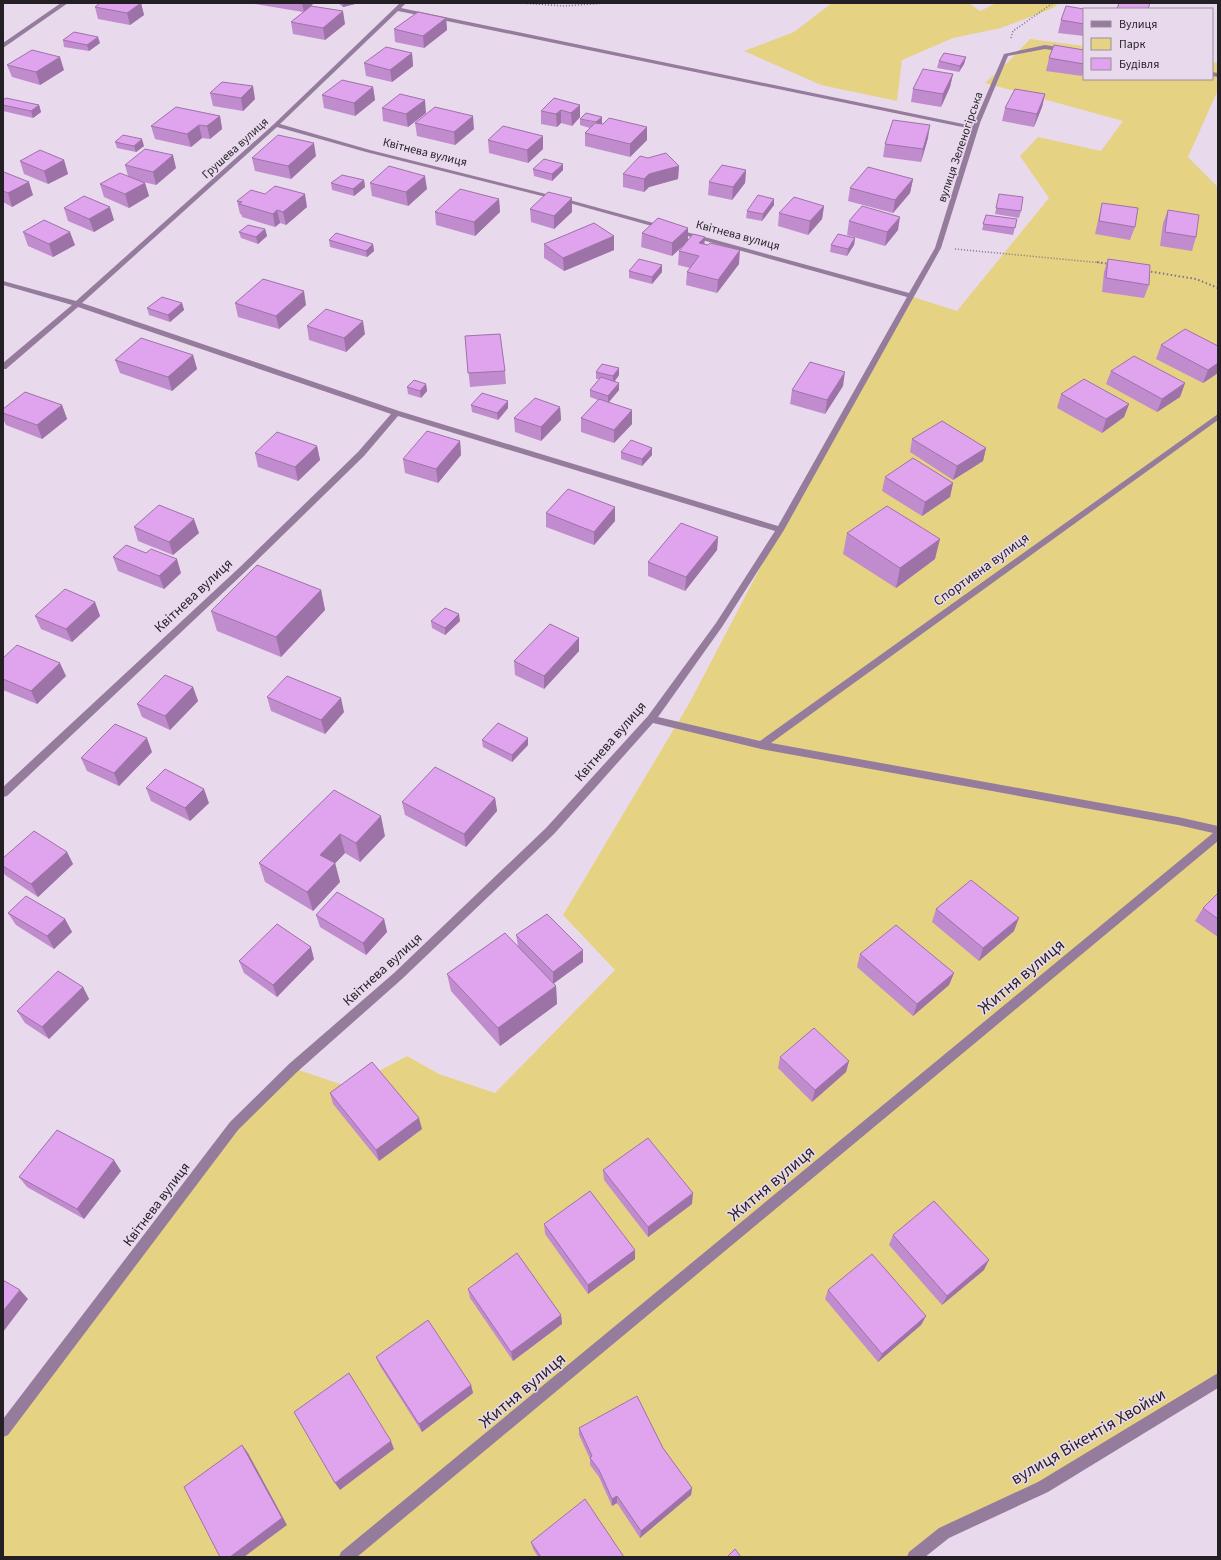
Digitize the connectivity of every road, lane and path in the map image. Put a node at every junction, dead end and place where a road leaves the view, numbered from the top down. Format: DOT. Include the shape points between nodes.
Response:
graph roads {
  1 [pos="65,3"];
  2 [pos="403,3"];
  3 [pos="521,3"];
  4 [pos="606,3"];
  5 [pos="1053,3"];
  6 [pos="398,10"];
  7 [pos="3,46"];
  8 [pos="1083,53"];
  9 [pos="1006,55"];
  10 [pos="276,126"];
  11 [pos="976,128"];
  12 [pos="938,248"];
  13 [pos="1113,265"];
  14 [pos="1143,270"];
  15 [pos="3,283"];
  16 [pos="1218,288"];
  17 [pos="910,296"];
  18 [pos="77,304"];
  19 [pos="3,367"];
  20 [pos="396,413"];
  21 [pos="1218,416"];
  22 [pos="780,530"];
  23 [pos="651,719"];
  24 [pos="761,745"];
  25 [pos="3,792"];
  26 [pos="1218,830"];
  27 [pos="1218,835"];
  28 [pos="1218,1380"];
  29 [pos="3,1430"];
  30 [pos="346,1557"];
  31 [pos="914,1557"];
  1 -- 7 [label="street"];
  2 -- 6 [label="street, Грушева вулиця"];
  3 -- 4 [label="path" via="588,6"];
  5 -- 9 [label="path" via="1013,31"];
  6 -- 10 [label="street, Грушева вулиця"];
  6 -- 11 [label="street"];
  8 -- 9 [label="street" via="1045,47"];
  9 -- 11 [label="street, вулиця Зеленогірська"];
  10 -- 17 [label="street, Квітнева вулиця" via="564,200"];
  10 -- 18 [label="street, Грушева вулиця"];
  11 -- 12 [label="street, вулиця Зеленогірська"];
  12 -- 13 [label="path"];
  12 -- 17 [label="street, вулиця Зеленогірська"];
  14 -- 16 [label="path" via="1196,279"];
  15 -- 18 [label="street"];
  17 -- 22 [label="street, Квітнева вулиця"];
  18 -- 19 [label="street, Грушева вулиця"];
  18 -- 20 [label="street"];
  20 -- 22 [label="street"];
  20 -- 25 [label="street, Квітнева вулиця" via="361,454 243,569"];
  21 -- 24 [label="street, Спортивна вулиця"];
  22 -- 23 [label="street, Квітнева вулиця" via="719,625"];
  23 -- 24 [label="street"];
  23 -- 29 [label="street, Квітнева вулиця" via="550,831 398,976 293,1068 234,1126"];
  24 -- 26 [label="street"];
  27 -- 30 [label="street, Житня вулиця"];
  28 -- 31 [label="street, вулиця Вікентія Хвойки" via="1042,1487 944,1533"];
}
